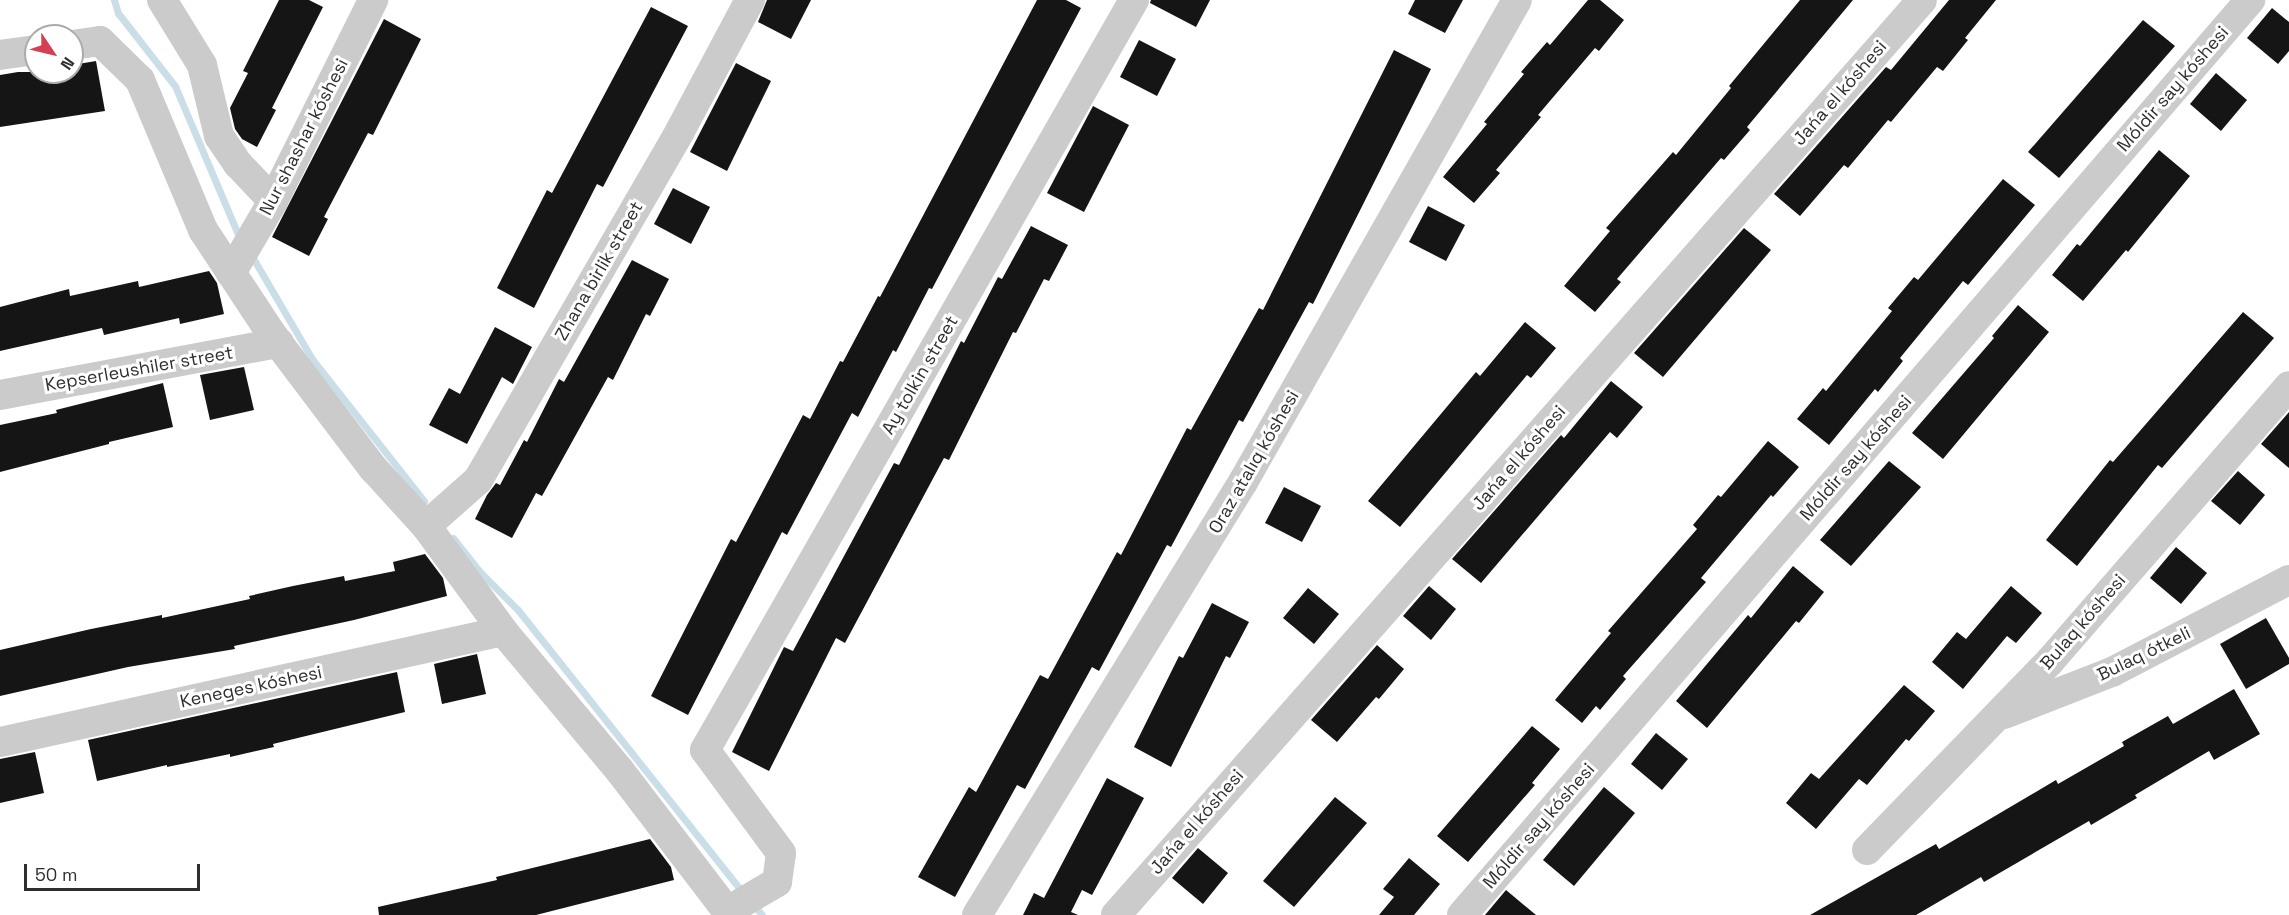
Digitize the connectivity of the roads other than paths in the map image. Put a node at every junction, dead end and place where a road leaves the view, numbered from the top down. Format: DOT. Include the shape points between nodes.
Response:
graph roads {
  1 [pos="162,0"];
  2 [pos="373,0"];
  3 [pos="750,0"];
  4 [pos="1134,0"];
  5 [pos="1517,0"];
  6 [pos="1922,0"];
  7 [pos="2250,0"];
  8 [pos="86,43"];
  9 [pos="24,52"];
  10 [pos="0,55"];
  11 [pos="273,201"];
  12 [pos="231,273"];
  13 [pos="279,343"];
  14 [pos="2289,386"];
  15 [pos="0,395"];
  16 [pos="426,526"];
  17 [pos="2289,580"];
  18 [pos="503,631"];
  19 [pos="1995,717"];
  20 [pos="0,742"];
  21 [pos="1867,850"];
  22 [pos="729,913"];
  23 [pos="977,915"];
  24 [pos="1116,915"];
  25 [pos="1462,915"];
  1 -- 11 [label="street" via="202,65 219,136 238,164"];
  2 -- 11 [label="street, Nur shashar kóshesi"];
  3 -- 16 [label="street, Zhana birlik street" via="680,131 478,480"];
  4 -- 22 [label="street, Ay tolkin street" via="705,750 781,853 777,882"];
  5 -- 23 [label="street, Oraz atalıq kóshesi" via="1244,482"];
  6 -- 24 [label="street, Jańa el kóshesi"];
  7 -- 25 [label="street, Móldir say kóshesi"];
  8 -- 12 [label="street" via="140,80 203,230"];
  9 -- 10 [label="street"];
  11 -- 12 [label="street, Nur shashar kóshesi"];
  12 -- 13 [label="street"];
  13 -- 15 [label="street, Kepserleushiler street"];
  13 -- 16 [label="street" via="373,468"];
  14 -- 19 [label="street, Bulaq kóshesi" via="2050,661"];
  16 -- 18 [label="street"];
  17 -- 19 [label="street, Bulaq ótkeli" via="2112,672"];
  18 -- 20 [label="street, Keneges kóshesi"];
  18 -- 22 [label="street" via="620,771"];
  19 -- 21 [label="street, Bulaq kóshesi"];
}
